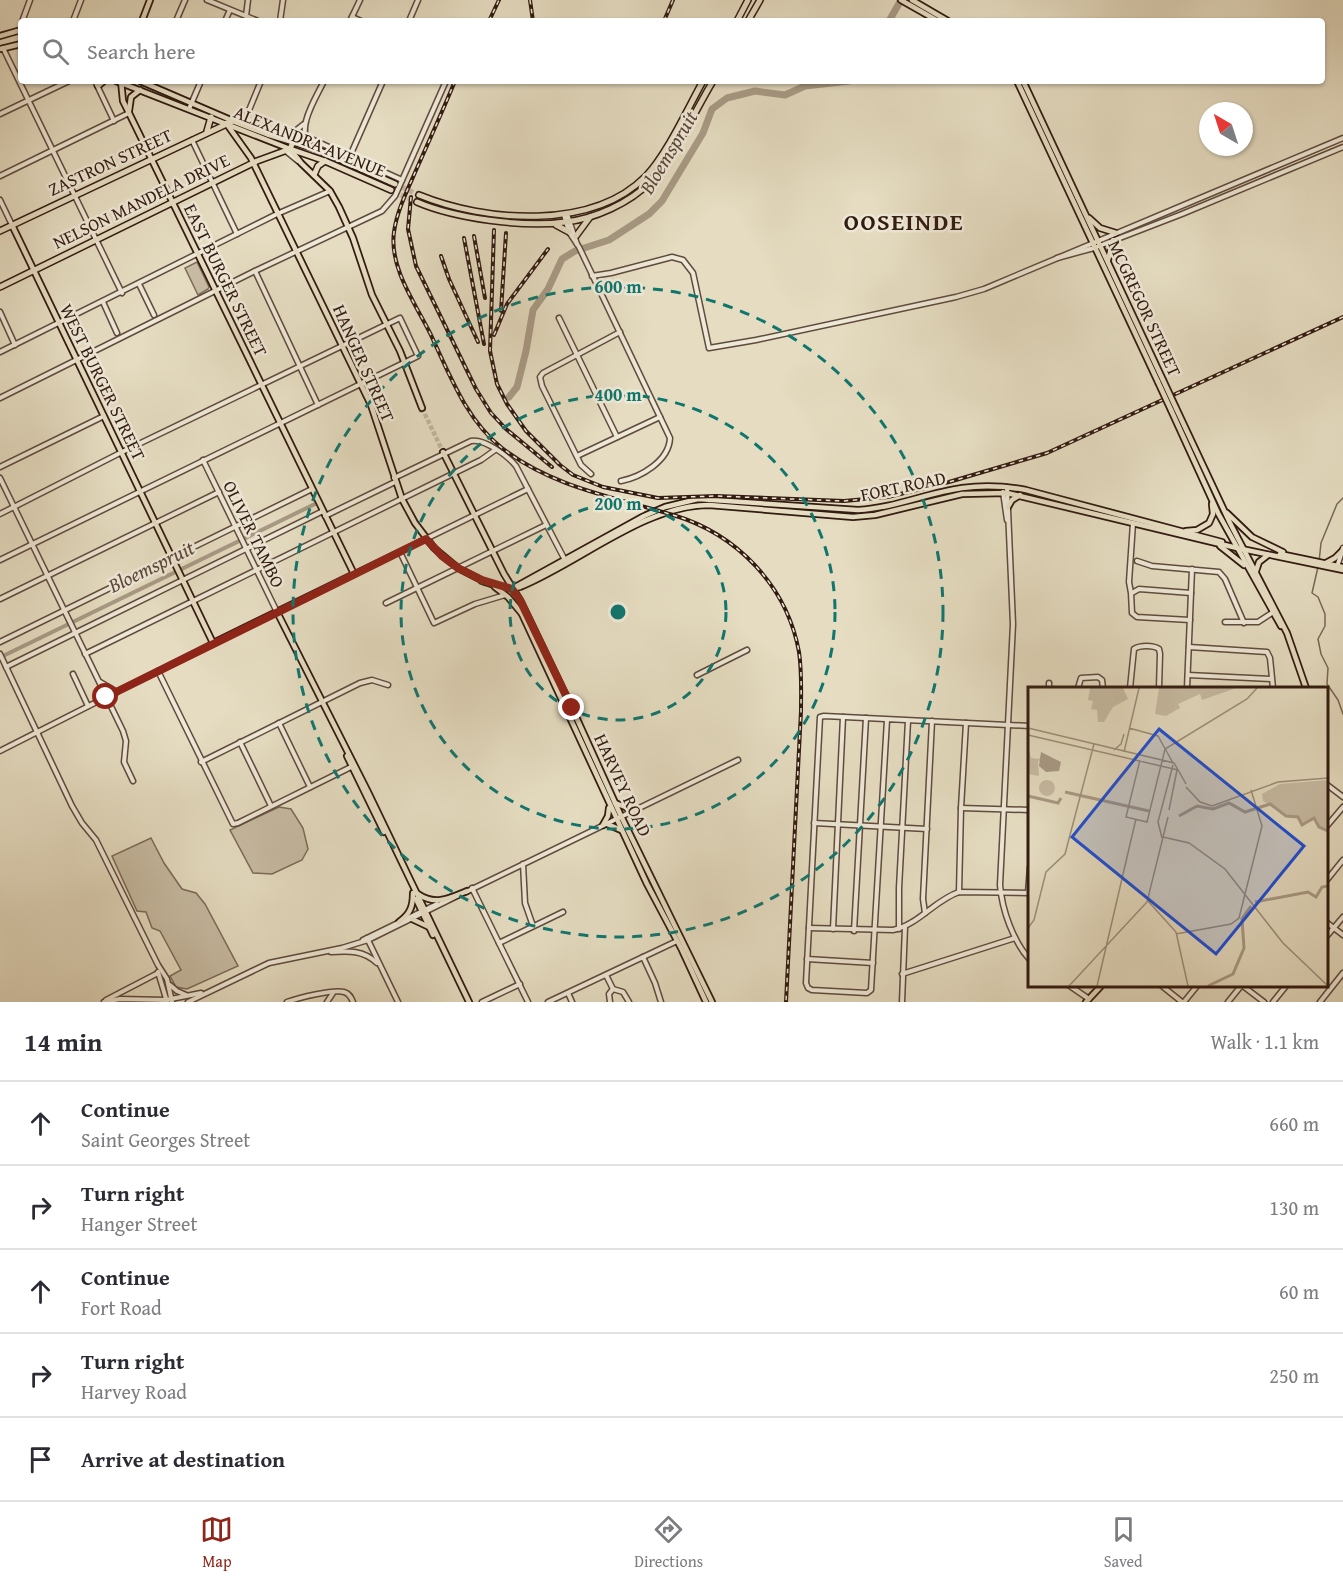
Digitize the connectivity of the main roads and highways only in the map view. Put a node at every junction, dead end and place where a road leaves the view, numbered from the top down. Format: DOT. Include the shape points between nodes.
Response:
graph roads {
  1 [pos="150,0"];
  2 [pos="748,0"];
  3 [pos="760,0"];
  4 [pos="901,0"];
  5 [pos="910,2"];
  6 [pos="143,18"];
  7 [pos="739,18"];
  8 [pos="750,18"];
  9 [pos="934,18"];
  10 [pos="942,18"];
  11 [pos="18,31"];
  12 [pos="0,36"];
  13 [pos="18,44"];
  14 [pos="2,48"];
  15 [pos="119,84"];
  16 [pos="124,84"];
  17 [pos="150,84"];
  18 [pos="701,84"];
  19 [pos="710,84"];
  20 [pos="1018,84"];
  21 [pos="1024,84"];
  22 [pos="140,90"];
  23 [pos="190,106"];
  24 [pos="129,114"];
  25 [pos="211,117"];
  26 [pos="233,121"];
  27 [pos="226,123"];
  28 [pos="206,133"];
  29 [pos="293,142"];
  30 [pos="288,150"];
  31 [pos="152,159"];
  32 [pos="325,161"];
  33 [pos="253,163"];
  34 [pos="314,175"];
  35 [pos="395,184"];
  36 [pos="391,190"];
  37 [pos="174,203"];
  38 [pos="591,215"];
  39 [pos="1087,217"];
  40 [pos="548,223"];
  41 [pos="12,225"];
  42 [pos="0,231"];
  43 [pos="570,232"];
  44 [pos="1116,233"];
  45 [pos="576,236"];
  46 [pos="1113,240"];
  47 [pos="1108,262"];
  48 [pos="34,271"];
  49 [pos="0,287"];
  50 [pos="1161,381"];
  51 [pos="422,408"];
  52 [pos="1173,409"];
  53 [pos="444,453"];
  54 [pos="1020,495"];
  55 [pos="1212,500"];
  56 [pos="1008,507"];
  57 [pos="1223,509"];
  58 [pos="845,510"];
  59 [pos="844,516"];
  60 [pos="1177,530"];
  61 [pos="1218,544"];
  62 [pos="1240,548"];
  63 [pos="1342,552"];
  64 [pos="1268,555"];
  65 [pos="1293,557"];
  66 [pos="565,561"];
  67 [pos="1307,562"];
  68 [pos="1322,565"];
  69 [pos="1340,568"];
  70 [pos="1248,569"];
  71 [pos="1256,571"];
  72 [pos="504,574"];
  73 [pos="482,580"];
  74 [pos="518,585"];
  75 [pos="524,586"];
  76 [pos="512,589"];
  77 [pos="520,600"];
  78 [pos="1274,611"];
  79 [pos="278,612"];
  80 [pos="523,615"];
  81 [pos="1304,687"];
  82 [pos="570,709"];
  83 [pos="344,748"];
  84 [pos="612,804"];
  85 [pos="633,810"];
  86 [pos="618,817"];
  87 [pos="621,830"];
  88 [pos="392,845"];
  89 [pos="470,890"];
  90 [pos="415,893"];
  91 [pos="424,912"];
  92 [pos="412,919"];
  93 [pos="399,922"];
  94 [pos="429,927"];
  95 [pos="679,940"];
  96 [pos="1100,987"];
  97 [pos="1088,1000"];
  98 [pos="467,1002"];
  99 [pos="706,1002"];
  100 [pos="714,1002"];
  1 -- 6 [label="main road"];
  2 -- 7 [label="highway"];
  3 -- 8 [label="highway"];
  4 -- 5 [label="main road"];
  5 -- 9 [label="main road"];
  5 -- 10 [label="main road"];
  11 -- 12 [label="main road"];
  13 -- 14 [label="main road"];
  15 -- 24 [label="main road, EAST BURGER STREET"];
  16 -- 22 [label="main road, ALEXANDRA AVENUE"];
  17 -- 23 [label="main road, ALEXANDRA AVENUE"];
  18 -- 40 [label="highway" via="646,176 607,202 541,217 418,198 439,210 503,221"];
  19 -- 38 [label="highway" via="650,182 624,202"];
  20 -- 50 [label="main road, MCGREGOR STREET"];
  21 -- 39 [label="main road, MCGREGOR STREET"];
  22 -- 23 [label="main road, ALEXANDRA AVENUE"];
  22 -- 24 [label="main road" via="131,97"];
  23 -- 25 [label="main road, ALEXANDRA AVENUE"];
  23 -- 26 [label="main road, ALEXANDRA AVENUE"];
  24 -- 31 [label="main road, EAST BURGER STREET"];
  25 -- 27 [label="main road, ALEXANDRA AVENUE"];
  25 -- 28 [label="highway"];
  26 -- 27 [label="highway, ZASTRON STREET"];
  26 -- 29 [label="highway, ALEXANDRA AVENUE"];
  27 -- 28 [label="highway, ZASTRON STREET"];
  27 -- 30 [label="main road, ALEXANDRA AVENUE"];
  27 -- 33 [label="main road, HANGER STREET"];
  28 -- 31 [label="highway, ZASTRON STREET"];
  29 -- 30 [label="highway"];
  29 -- 35 [label="highway, ALEXANDRA AVENUE"];
  30 -- 32 [label="highway, ALEXANDRA AVENUE"];
  30 -- 33 [label="highway, NELSON MANDELA DRIVE"];
  30 -- 34 [label="main road"];
  31 -- 37 [label="main road, EAST BURGER STREET"];
  31 -- 41 [label="highway, ZASTRON STREET"];
  32 -- 34 [label="highway"];
  32 -- 36 [label="highway, ALEXANDRA AVENUE"];
  33 -- 37 [label="highway, NELSON MANDELA DRIVE"];
  33 -- 73 [label="main road, HANGER STREET" via="361,384 402,499 426,539 442,556"];
  34 -- 51 [label="main road" via="330,191 348,228 368,285"];
  37 -- 48 [label="highway, NELSON MANDELA DRIVE"];
  37 -- 79 [label="main road, EAST BURGER STREET" via="354,574"];
  38 -- 40 [label="highway"];
  38 -- 45 [label="highway"];
  39 -- 44 [label="main road" via="1100,228"];
  39 -- 47 [label="main road, MCGREGOR STREET"];
  40 -- 43 [label="highway"];
  41 -- 42 [label="highway, ZASTRON STREET"];
  41 -- 48 [label="main road, WEST BURGER STREET"];
  46 -- 47 [label="main road"];
  47 -- 50 [label="main road, MCGREGOR STREET"];
  48 -- 49 [label="highway, NELSON MANDELA DRIVE"];
  48 -- 79 [label="main road, WEST BURGER STREET" via="213,643"];
  50 -- 52 [label="main road, MCGREGOR STREET, bridge"];
  52 -- 55 [label="main road, MCGREGOR STREET"];
  52 -- 57 [label="main road, MCGREGOR STREET"];
  53 -- 72 [label="main road, HARVEY ROAD"];
  54 -- 56 [label="main road"];
  54 -- 59 [label="main road, FORT ROAD" via="962,495 875,515"];
  54 -- 61 [label="main road, FORT ROAD"];
  55 -- 60 [label="main road" via="1209,524 1197,530"];
  55 -- 62 [label="main road, MCGREGOR STREET"];
  57 -- 62 [label="main road, MCGREGOR STREET"];
  57 -- 65 [label="main road" via="1252,537"];
  58 -- 59 [label="main road"];
  58 -- 60 [label="main road, FORT ROAD" via="878,508 960,489 1005,487"];
  58 -- 66 [label="main road, FORT ROAD" via="726,500 682,501 644,516"];
  59 -- 66 [label="main road, FORT ROAD" via="688,506"];
  60 -- 62 [label="main road, FORT ROAD"];
  61 -- 62 [label="main road, FORT ROAD"];
  61 -- 70 [label="main road"];
  62 -- 64 [label="main road"];
  62 -- 65 [label="main road"];
  62 -- 70 [label="main road"];
  62 -- 71 [label="main road"];
  63 -- 68 [label="main road"];
  64 -- 67 [label="main road"];
  64 -- 71 [label="main road"];
  65 -- 67 [label="main road"];
  66 -- 74 [label="main road, FORT ROAD"];
  66 -- 75 [label="main road, FORT ROAD"];
  67 -- 68 [label="main road"];
  68 -- 69 [label="main road"];
  70 -- 78 [label="main road"];
  71 -- 78 [label="main road"];
  72 -- 74 [label="main road"];
  72 -- 76 [label="main road, HARVEY ROAD"];
  73 -- 76 [label="main road"];
  73 -- 80 [label="main road, HANGER STREET" via="506,595"];
  74 -- 76 [label="main road, FORT ROAD"];
  75 -- 76 [label="main road, FORT ROAD"];
  75 -- 77 [label="main road"];
  76 -- 77 [label="main road, HARVEY ROAD"];
  76 -- 80 [label="main road"];
  77 -- 82 [label="main road, HARVEY ROAD"];
  78 -- 81 [label="main road"];
  79 -- 83 [label="main road, OLIVER TAMBO"];
  80 -- 82 [label="main road, HARVEY ROAD"];
  82 -- 84 [label="main road, HARVEY ROAD"];
  83 -- 88 [label="main road, OLIVER TAMBO"];
  83 -- 88 [label="main road, OLIVER TAMBO"];
  84 -- 85 [label="main road"];
  84 -- 86 [label="main road, HARVEY ROAD"];
  84 -- 87 [label="main road" via="604,824"];
  86 -- 87 [label="main road, HARVEY ROAD"];
  86 -- 95 [label="main road, HARVEY ROAD"];
  87 -- 95 [label="main road, HARVEY ROAD" via="650,892"];
  88 -- 90 [label="main road, OLIVER TAMBO"];
  89 -- 90 [label="main road" via="435,901"];
  90 -- 91 [label="main road, OLIVER TAMBO"];
  90 -- 93 [label="main road" via="409,914"];
  91 -- 94 [label="main road, OLIVER TAMBO"];
  91 -- 98 [label="main road, OLIVER TAMBO"];
  92 -- 94 [label="main road"];
  94 -- 98 [label="main road, OLIVER TAMBO"];
  95 -- 99 [label="main road, HARVEY ROAD"];
  95 -- 100 [label="main road, HARVEY ROAD"];
  96 -- 97 [label="main road"];
}
